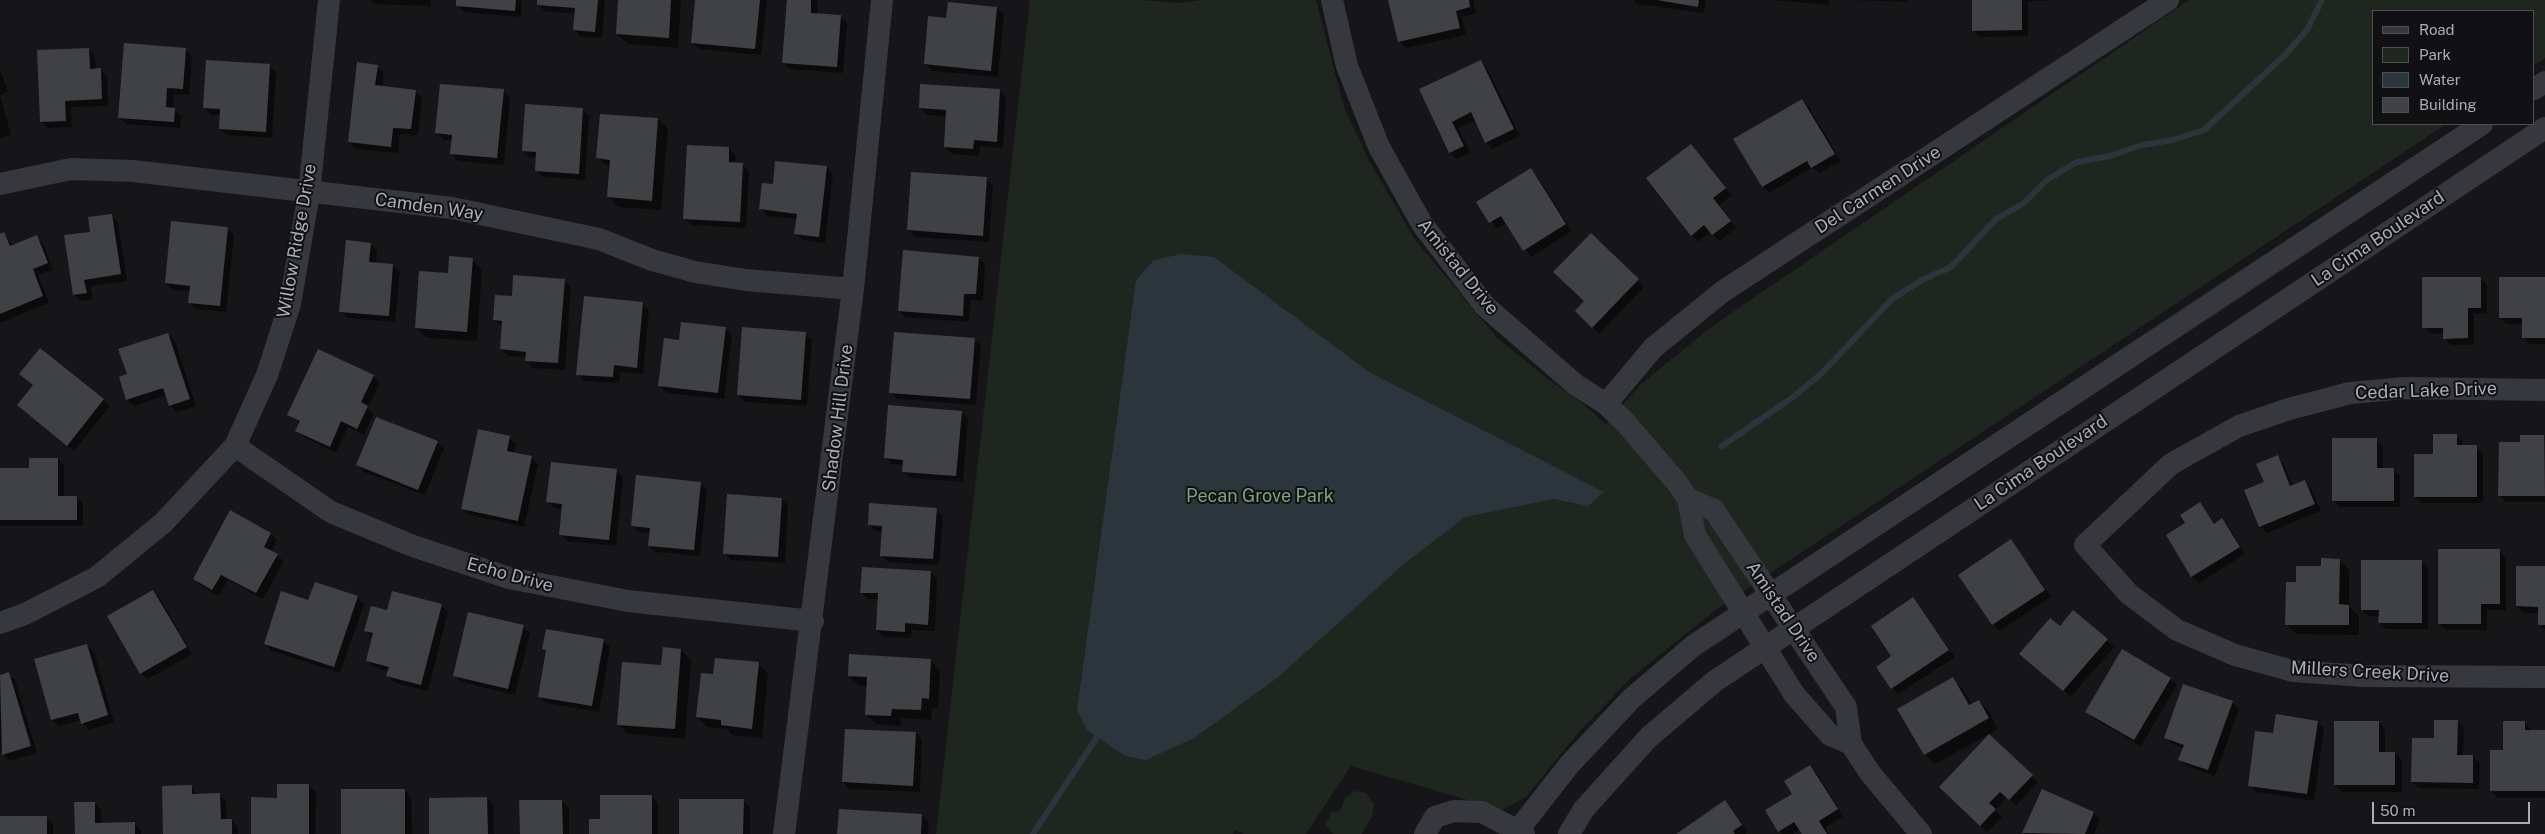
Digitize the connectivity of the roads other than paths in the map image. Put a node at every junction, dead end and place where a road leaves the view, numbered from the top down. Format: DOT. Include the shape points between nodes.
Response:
graph roads {
  1 [pos="329,0"];
  2 [pos="882,0"];
  3 [pos="1332,0"];
  4 [pos="2160,2"];
  5 [pos="2480,125"];
  6 [pos="2545,128"];
  7 [pos="0,184"];
  8 [pos="309,193"];
  9 [pos="853,289"];
  10 [pos="2545,390"];
  11 [pos="1606,404"];
  12 [pos="235,446"];
  13 [pos="1688,499"];
  14 [pos="2085,545"];
  15 [pos="1771,595"];
  16 [pos="1744,613"];
  17 [pos="813,621"];
  18 [pos="0,623"];
  19 [pos="1794,628"];
  20 [pos="1765,647"];
  21 [pos="2545,677"];
  22 [pos="1851,744"];
  23 [pos="1519,833"];
  24 [pos="784,834"];
  25 [pos="1424,834"];
  26 [pos="1568,834"];
  27 [pos="1920,834"];
  1 -- 8 [label="street, Willow Ridge Drive"];
  2 -- 9 [label="street, Shadow Hill Drive"];
  3 -- 11 [label="street, Amistad Drive" via="1347,66 1379,147 1422,224 1485,306 1576,385"];
  4 -- 11 [label="street, Del Carmen Drive" via="1722,292 1653,348"];
  5 -- 15 [label="street"];
  6 -- 19 [label="street, La Cima Boulevard"];
  7 -- 8 [label="street, Camden Way" via="71,169 133,171"];
  8 -- 9 [label="street, Camden Way" via="452,208 528,223 599,239 652,260 695,272"];
  8 -- 12 [label="street, Willow Ridge Drive" via="290,304 267,375"];
  9 -- 17 [label="street, Shadow Hill Drive"];
  10 -- 14 [label="street, Cedar Lake Drive" via="2405,388 2350,393 2239,426 2171,464"];
  11 -- 13 [label="street, Amistad Drive" via="1625,422"];
  12 -- 17 [label="street, Echo Drive" via="330,512 413,546 509,578 628,601"];
  12 -- 18 [label="street, Willow Ridge Drive" via="163,523 97,577 25,614"];
  13 -- 15 [label="street, Amistad Drive" via="1714,510"];
  13 -- 16 [label="street, Amistad Drive" via="1695,534"];
  14 -- 21 [label="street, Millers Creek Drive" via="2129,594 2177,630 2235,655 2293,671 2364,676"];
  15 -- 16 [label="street"];
  15 -- 19 [label="street, Amistad Drive"];
  16 -- 20 [label="street, Amistad Drive"];
  16 -- 23 [label="street" via="1693,646 1631,699 1569,765"];
  17 -- 24 [label="street, Shadow Hill Drive"];
  19 -- 20 [label="street, La Cima Boulevard"];
  19 -- 22 [label="street, Amistad Drive" via="1846,707"];
  20 -- 22 [label="street, Amistad Drive" via="1794,694 1830,734"];
  20 -- 26 [label="street, La Cima Boulevard" via="1715,681 1649,737 1584,810"];
  22 -- 27 [label="street, Amistad Drive" via="1870,773"];
  23 -- 25 [label="street" via="1482,812 1454,811 1435,817"];
}
